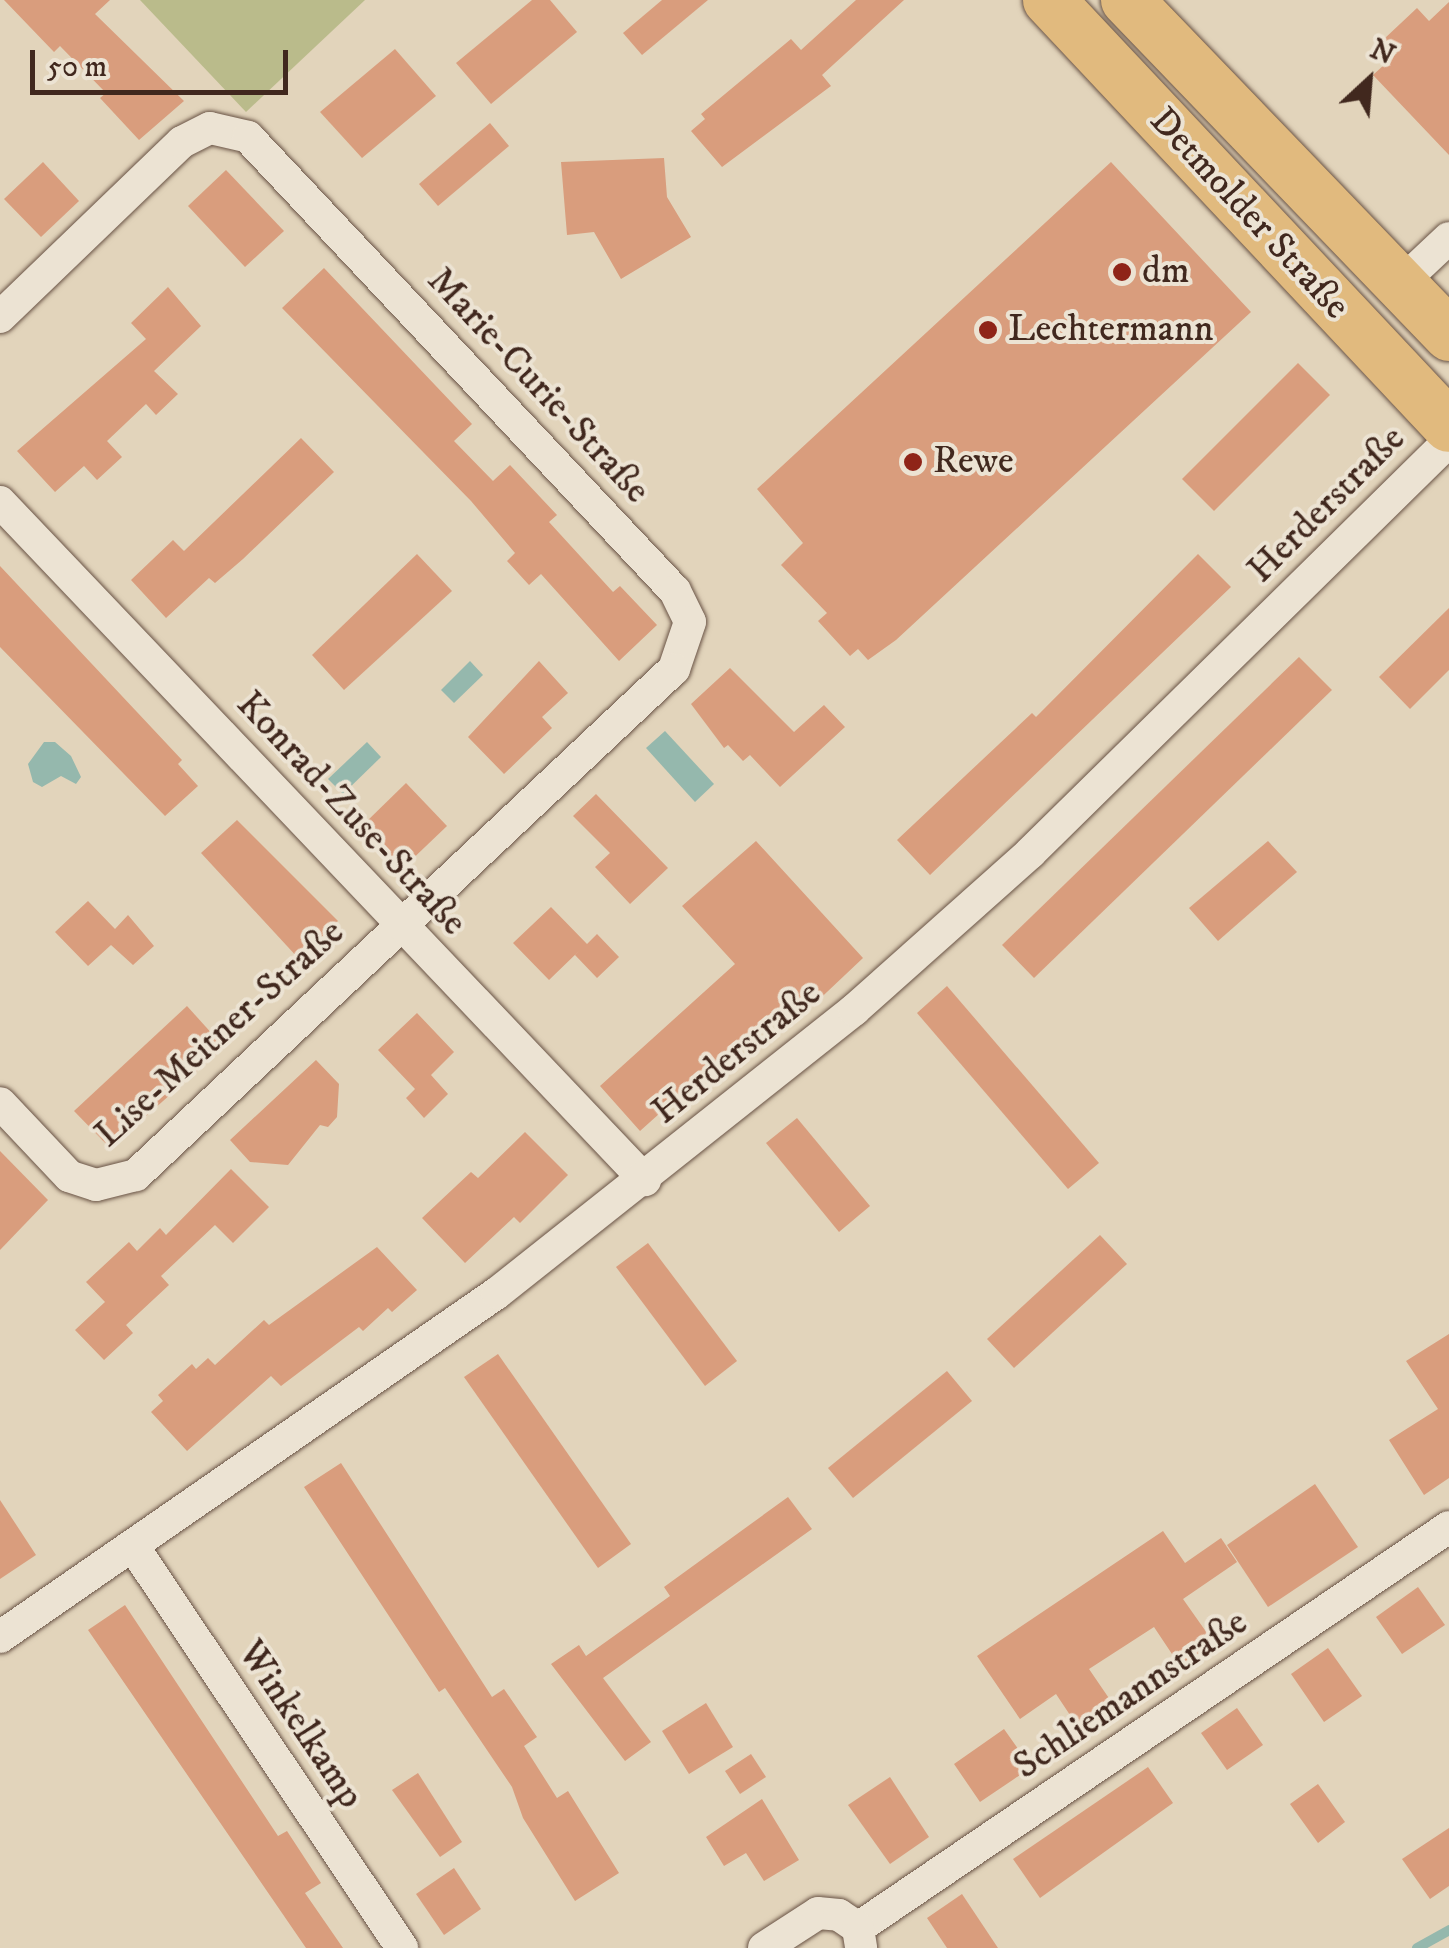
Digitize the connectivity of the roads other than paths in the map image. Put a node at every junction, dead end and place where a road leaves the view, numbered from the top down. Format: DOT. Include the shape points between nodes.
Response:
graph roads {
  1 [pos="1049,0"];
  2 [pos="1127,0"];
  3 [pos="1449,238"];
  4 [pos="1400,284"];
  5 [pos="0,316"];
  6 [pos="1354,328"];
  7 [pos="1449,335"];
  8 [pos="1449,426"];
  9 [pos="1449,441"];
  10 [pos="0,502"];
  11 [pos="399,924"];
  12 [pos="0,1103"];
  13 [pos="645,1180"];
  14 [pos="1449,1527"];
  15 [pos="132,1546"];
  16 [pos="0,1637"];
  17 [pos="860,1938"];
  18 [pos="402,1948"];
  19 [pos="764,1948"];
  1 -- 6 [label="main road, Detmolder Straße"];
  2 -- 4 [label="main road, Detmolder Straße"];
  3 -- 4 [label="street"];
  4 -- 6 [label="main road"];
  4 -- 7 [label="main road, Detmolder Straße"];
  5 -- 11 [label="street, Marie-Curie-Straße" via="182,142 210,128 237,132 675,591 690,622 674,670"];
  6 -- 8 [label="main road, Detmolder Straße"];
  9 -- 13 [label="street, Herderstraße" via="942,935"];
  10 -- 11 [label="street, Konrad-Zuse-Straße"];
  11 -- 12 [label="street, Lise-Meitner-Straße" via="136,1175 96,1185 69,1176"];
  11 -- 13 [label="street, Konrad-Zuse-Straße"];
  13 -- 15 [label="street, Herderstraße" via="354,1395"];
  14 -- 17 [label="street, Schliemannstraße"];
  15 -- 16 [label="street, Herderstraße"];
  15 -- 18 [label="street, Winkelkamp"];
  17 -- 19 [label="street, Schliemannstraße" via="839,1915 818,1913"];
}
